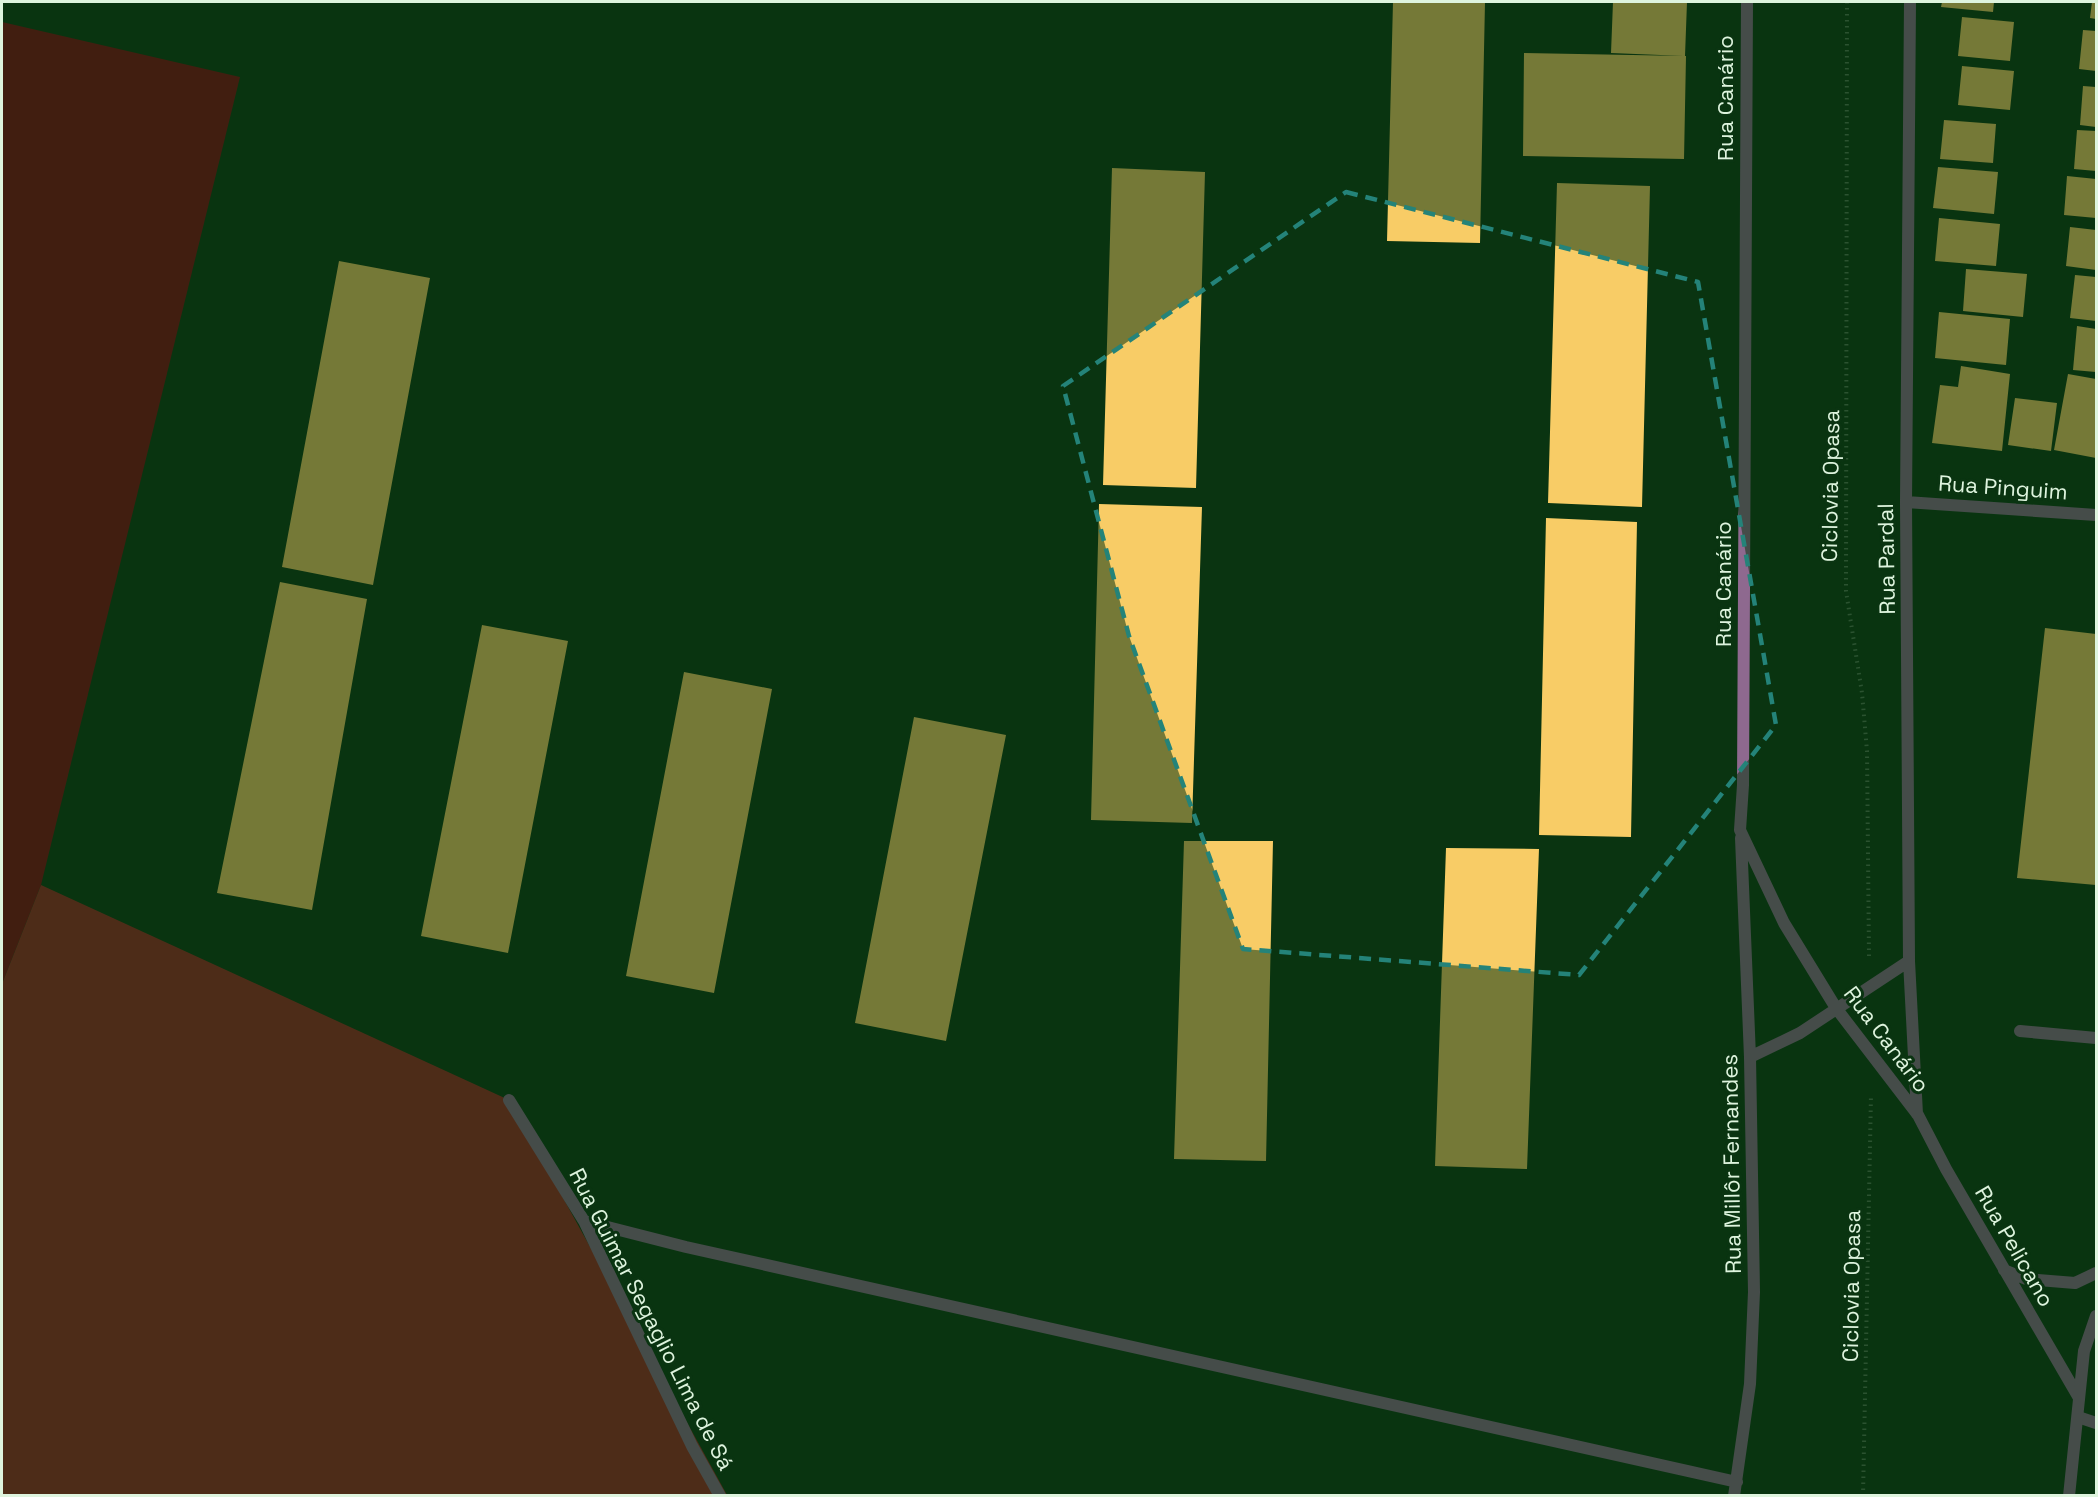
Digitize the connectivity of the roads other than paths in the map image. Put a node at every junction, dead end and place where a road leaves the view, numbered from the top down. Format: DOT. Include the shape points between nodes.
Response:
graph roads {
  1 [pos="1747,2"];
  2 [pos="1910,2"];
  3 [pos="1906,502"];
  4 [pos="2097,515"];
  5 [pos="1740,830"];
  6 [pos="1909,961"];
  7 [pos="1836,1008"];
  8 [pos="2020,1031"];
  9 [pos="2097,1038"];
  10 [pos="1750,1058"];
  11 [pos="509,1100"];
  12 [pos="1917,1115"];
  13 [pos="584,1221"];
  14 [pos="2004,1270"];
  15 [pos="2097,1273"];
  16 [pos="2097,1317"];
  17 [pos="2079,1398"];
  18 [pos="2078,1417"];
  19 [pos="2097,1423"];
  20 [pos="1737,1482"];
  21 [pos="720,1496"];
  22 [pos="1734,1496"];
  23 [pos="2069,1496"];
  1 -- 5 [label="street, Rua Canário"];
  2 -- 3 [label="street, Rua Pardal"];
  3 -- 4 [label="street, Rua Pinguim"];
  3 -- 6 [label="street, Rua Pardal"];
  5 -- 7 [label="street, Rua Canário" via="1784,923"];
  5 -- 10 [label="street, Rua Millôr Fernandes"];
  6 -- 7 [label="street"];
  6 -- 12 [label="street, Rua Pardal"];
  7 -- 10 [label="street" via="1800,1033"];
  7 -- 12 [label="street, Rua Canário"];
  8 -- 9 [label="street"];
  10 -- 20 [label="street, Rua Millôr Fernandes" via="1754,1292 1750,1384"];
  11 -- 13 [label="street, Rua Guimar Segaglio Lima de Sá"];
  12 -- 14 [label="street, Rua Pelicano"];
  13 -- 20 [label="street" via="698,1250"];
  13 -- 21 [label="street, Rua Guimar Segaglio Lima de Sá"];
  14 -- 15 [label="street" via="2025,1279 2075,1283"];
  14 -- 17 [label="street, Rua Pelicano"];
  16 -- 17 [label="street" via="2084,1351"];
  17 -- 18 [label="street"];
  18 -- 19 [label="street"];
  18 -- 23 [label="street"];
  20 -- 22 [label="street, Rua Millôr Fernandes"];
}
